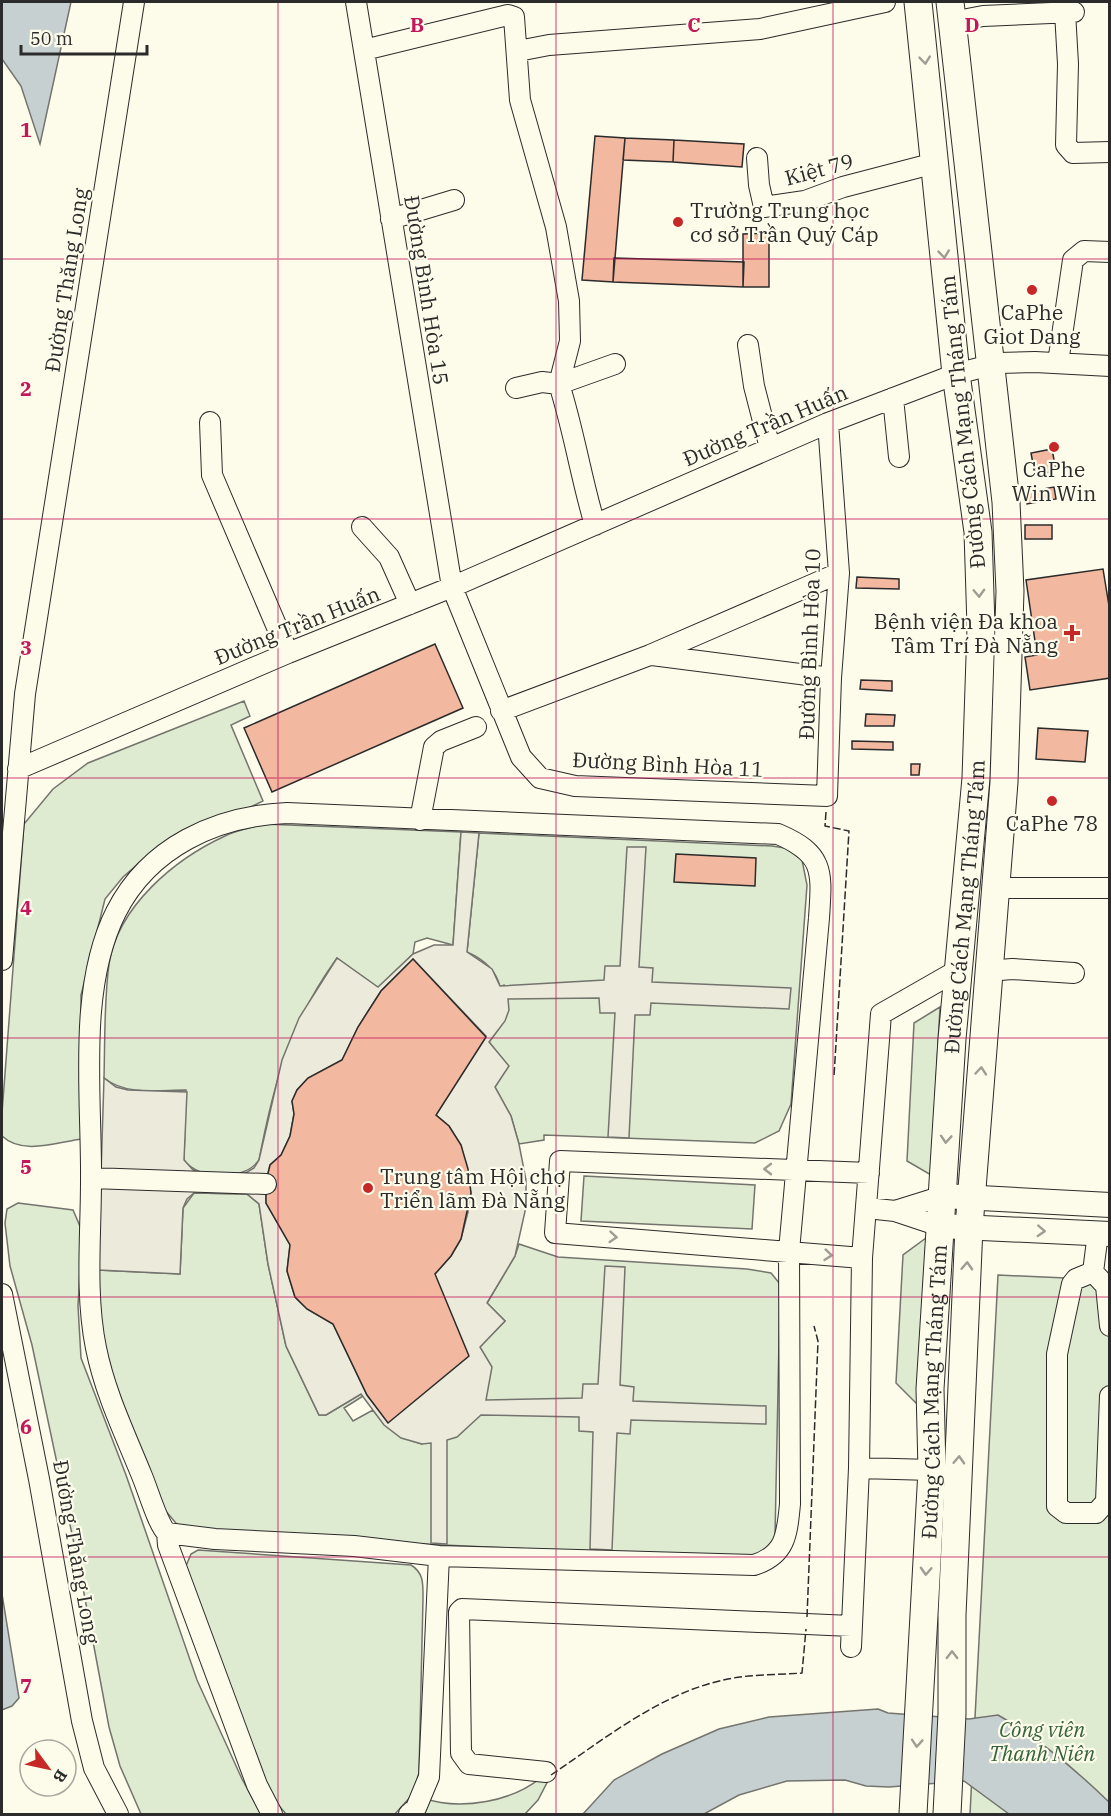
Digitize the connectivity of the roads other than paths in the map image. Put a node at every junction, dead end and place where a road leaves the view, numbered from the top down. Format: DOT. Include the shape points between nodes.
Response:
graph roads {
  1 [pos="134,2"];
  2 [pos="356,2"];
  3 [pos="885,2"];
  4 [pos="918,2"];
  5 [pos="951,12"];
  6 [pos="364,50"];
  7 [pos="518,51"];
  8 [pos="1110,152"];
  9 [pos="758,158"];
  10 [pos="935,163"];
  11 [pos="454,200"];
  12 [pos="392,219"];
  13 [pos="1110,252"];
  14 [pos="748,345"];
  15 [pos="1058,363"];
  16 [pos="615,364"];
  17 [pos="990,366"];
  18 [pos="1110,366"];
  19 [pos="956,374"];
  20 [pos="560,384"];
  21 [pos="516,388"];
  22 [pos="893,398"];
  23 [pos="210,422"];
  24 [pos="828,423"];
  25 [pos="770,448"];
  26 [pos="899,457"];
  27 [pos="595,525"];
  28 [pos="362,527"];
  29 [pos="839,573"];
  30 [pos="452,587"];
  31 [pos="410,604"];
  32 [pos="288,653"];
  33 [pos="651,655"];
  34 [pos="831,678"];
  35 [pos="501,711"];
  36 [pos="476,727"];
  37 [pos="18,769"];
  38 [pos="827,796"];
  39 [pos="420,820"];
  40 [pos="994,888"];
  41 [pos="1110,888"];
  42 [pos="2,960"];
  43 [pos="958,970"];
  44 [pos="988,971"];
  45 [pos="1074,973"];
  46 [pos="795,1168"];
  47 [pos="869,1173"];
  48 [pos="91,1178"];
  49 [pos="266,1184"];
  50 [pos="943,1196"];
  51 [pos="971,1197"];
  52 [pos="1110,1205"];
  53 [pos="867,1208"];
  54 [pos="895,1211"];
  55 [pos="940,1226"];
  56 [pos="969,1227"];
  57 [pos="1104,1234"];
  58 [pos="789,1251"];
  59 [pos="862,1258"];
  60 [pos="1093,1272"];
  61 [pos="2,1294"];
  62 [pos="1110,1326"];
  63 [pos="1110,1396"];
  64 [pos="859,1468"];
  65 [pos="932,1470"];
  66 [pos="167,1533"];
  67 [pos="439,1556"];
  68 [pos="851,1626"];
  69 [pos="850,1647"];
  70 [pos="546,1772"];
  71 [pos="118,1815"];
  72 [pos="272,1815"];
  73 [pos="410,1815"];
  74 [pos="913,1815"];
  75 [pos="947,1815"];
  1 -- 37 [label="street, Đường Thăng Long" via="25,694"];
  2 -- 6 [label="street, Đường Bình Hòa 15"];
  3 -- 7 [label="street" via="760,29 549,45"];
  4 -- 10 [label="highway, Đường Cách Mạng Tháng Tám, one-way"];
  5 -- 8 [label="street" via="983,16 1070,12 1066,145 1073,153"];
  5 -- 17 [label="highway, Đường Cách Mạng Tháng Tám"];
  6 -- 7 [label="street" via="508,15 516,21"];
  6 -- 12 [label="street, Đường Bình Hòa 15"];
  7 -- 20 [label="street" via="520,100 556,227 569,301 570,341"];
  9 -- 10 [label="street, Kiệt 79" via="764,207 806,201"];
  10 -- 19 [label="highway, Đường Cách Mạng Tháng Tám, one-way"];
  11 -- 12 [label="street"];
  12 -- 30 [label="street, Đường Bình Hòa 15"];
  13 -- 15 [label="street" via="1084,250 1073,260"];
  14 -- 25 [label="street"];
  15 -- 17 [label="street, Đường Trần Huấn"];
  15 -- 18 [label="street, Đường Trần Huấn"];
  16 -- 20 [label="street"];
  17 -- 19 [label="street, Đường Trần Huấn"];
  17 -- 40 [label="highway, Đường Cách Mạng Tháng Tám" via="1006,502 1010,591 1004,782"];
  19 -- 22 [label="street, Đường Trần Huấn"];
  19 -- 43 [label="highway, Đường Cách Mạng Tháng Tám, one-way" via="978,532 981,627 976,778"];
  20 -- 21 [label="street" via="542,382"];
  20 -- 27 [label="street"];
  22 -- 24 [label="street, Đường Trần Huấn"];
  22 -- 26 [label="street"];
  23 -- 32 [label="street" via="212,474"];
  24 -- 25 [label="street, Đường Trần Huấn"];
  24 -- 29 [label="street, Đường Bình Hòa 10"];
  25 -- 27 [label="street, Đường Trần Huấn"];
  27 -- 30 [label="street, Đường Trần Huấn"];
  28 -- 31 [label="street" via="388,557"];
  29 -- 33 [label="street"];
  29 -- 34 [label="street, Đường Bình Hòa 10"];
  30 -- 31 [label="street, Đường Trần Huấn"];
  30 -- 35 [label="street, Đường Bình Hòa 11"];
  31 -- 32 [label="street, Đường Trần Huấn"];
  32 -- 37 [label="street, Đường Trần Huấn"];
  33 -- 34 [label="street"];
  33 -- 35 [label="street"];
  34 -- 38 [label="street, Đường Bình Hòa 10"];
  35 -- 38 [label="street, Đường Bình Hòa 11" via="521,757 540,778 575,786"];
  36 -- 39 [label="street" via="434,747"];
  37 -- 42 [label="street, Đường Thăng Long"];
  39 -- 46 [label="street" via="778,834 808,851 819,863 821,892 808,1062"];
  39 -- 48 [label="street" via="287,813 243,817 198,832 147,868 116,913 93,993"];
  40 -- 41 [label="street"];
  40 -- 44 [label="highway, Đường Cách Mạng Tháng Tám"];
  43 -- 47 [label="street" via="881,1014"];
  43 -- 50 [label="highway, Đường Cách Mạng Tháng Tám, one-way"];
  44 -- 45 [label="street"];
  51 -- 44 [label="highway, Đường Cách Mạng Tháng Tám, one-way"];
  46 -- 47 [label="street"];
  46 -- 58 [label="street"];
  46 -- 58 [label="street, one-way" via="560,1161 555,1233"];
  47 -- 53 [label="street"];
  48 -- 49 [label="street"];
  48 -- 66 [label="street" via="90,1300 95,1346 103,1379"];
  50 -- 51 [label="main road"];
  50 -- 54 [label="street"];
  50 -- 55 [label="highway, Đường Cách Mạng Tháng Tám"];
  51 -- 52 [label="main road"];
  51 -- 56 [label="highway, Đường Cách Mạng Tháng Tám"];
  53 -- 54 [label="street"];
  53 -- 59 [label="street"];
  54 -- 55 [label="street"];
  55 -- 56 [label="main road"];
  55 -- 65 [label="highway, Đường Cách Mạng Tháng Tám" via="930,1389"];
  56 -- 57 [label="main road, one-way"];
  75 -- 56 [label="highway, Đường Cách Mạng Tháng Tám, one-way"];
  57 -- 60 [label="street"];
  58 -- 59 [label="street, one-way"];
  58 -- 67 [label="street" via="790,1504 784,1541 770,1560 754,1565"];
  59 -- 64 [label="street"];
  60 -- 62 [label="street" via="1106,1286"];
  60 -- 63 [label="street" via="1072,1284 1057,1354 1055,1481 1057,1506 1066,1513 1096,1513 1106,1502"];
  61 -- 71 [label="street, Đường Thăng Long" via="82,1721 94,1768"];
  64 -- 65 [label="street"];
  64 -- 68 [label="street"];
  65 -- 74 [label="highway, Đường Cách Mạng Tháng Tám, one-way"];
  66 -- 67 [label="street"];
  66 -- 72 [label="street" via="168,1545 257,1785"];
  67 -- 73 [label="street" via="429,1777"];
  68 -- 69 [label="street"];
  68 -- 70 [label="street" via="462,1609 459,1612 464,1759 469,1764"];
}
